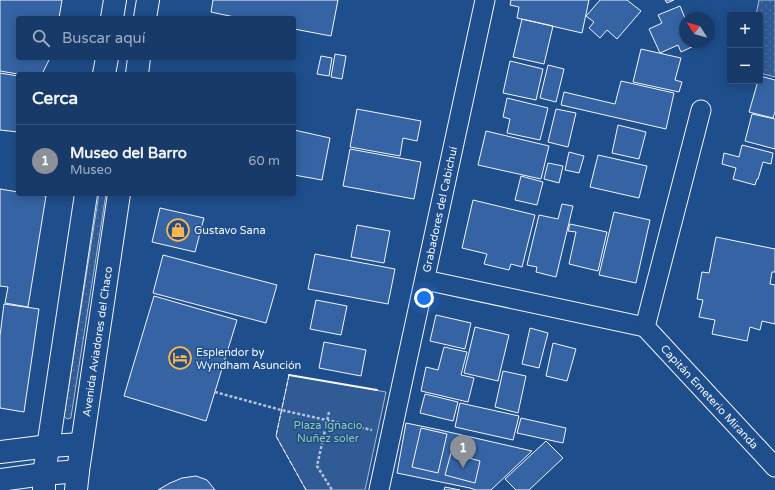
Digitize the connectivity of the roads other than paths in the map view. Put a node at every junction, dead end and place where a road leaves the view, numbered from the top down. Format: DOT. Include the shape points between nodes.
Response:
graph roads {
  1 [pos="148,0"];
  2 [pos="485,0"];
  3 [pos="145,16"];
  4 [pos="106,60"];
  5 [pos="139,60"];
  6 [pos="104,72"];
  7 [pos="137,72"];
  8 [pos="701,110"];
  9 [pos="86,196"];
  10 [pos="119,196"];
  11 [pos="425,280"];
  12 [pos="645,327"];
  13 [pos="82,444"];
  14 [pos="48,446"];
  15 [pos="0,452"];
  16 [pos="775,467"];
  17 [pos="0,480"];
  18 [pos="77,481"];
  19 [pos="44,482"];
  20 [pos="379,490"];
  1 -- 3 [label="main road"];
  2 -- 11 [label="street, Grabadores del Cabichuí"];
  4 -- 6 [label="main road"];
  5 -- 7 [label="main road"];
  8 -- 12 [label="street"];
  9 -- 14 [label="main road"];
  10 -- 13 [label="main road, Avenida Aviadores del Chaco"];
  11 -- 12 [label="street"];
  11 -- 20 [label="street, Grabadores del Cabichuí"];
  12 -- 16 [label="street, Capitán Emeterio Miranda"];
  13 -- 14 [label="main road"];
  13 -- 18 [label="main road, Avenida Aviadores del Chaco"];
  14 -- 15 [label="main road"];
  14 -- 19 [label="main road"];
  17 -- 19 [label="main road"];
  18 -- 19 [label="main road"];
}
